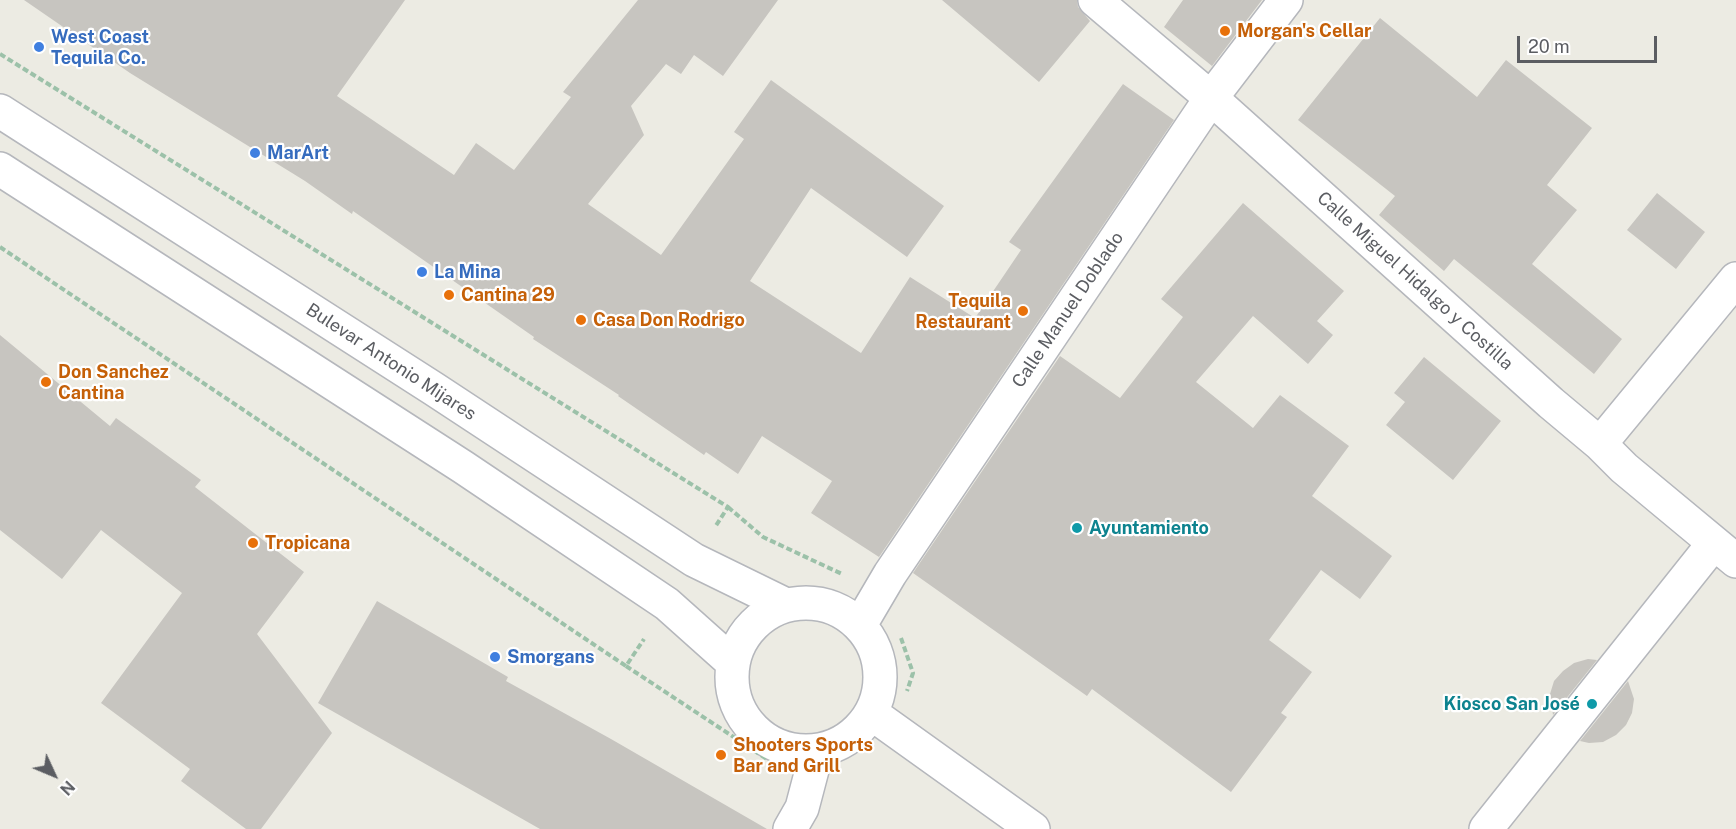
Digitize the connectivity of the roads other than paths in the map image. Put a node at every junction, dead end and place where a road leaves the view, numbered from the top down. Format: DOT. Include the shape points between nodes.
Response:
graph roads {
  1 [pos="1095,0"];
  2 [pos="1286,0"];
  3 [pos="1211,98"];
  4 [pos="0,111"];
  5 [pos="0,168"];
  6 [pos="1736,279"];
  7 [pos="1600,444"];
  8 [pos="1725,552"];
  9 [pos="786,605"];
  10 [pos="867,614"];
  11 [pos="733,663"];
  12 [pos="883,722"];
  13 [pos="817,751"];
  14 [pos="790,829"];
  15 [pos="1034,829"];
  16 [pos="1486,829"];
  1 -- 3 [label="street, Calle Miguel Hidalgo y Costilla"];
  2 -- 3 [label="street, Calle Manuel Doblado"];
  3 -- 7 [label="street, Calle Miguel Hidalgo y Costilla"];
  3 -- 10 [label="street, Calle Manuel Doblado" via="890,574"];
  4 -- 9 [label="street, Bulevar Antonio Mijares" via="694,560"];
  5 -- 11 [label="street" via="463,467 657,598"];
  6 -- 7 [label="street"];
  7 -- 8 [label="street, Calle Miguel Hidalgo y Costilla"];
  8 -- 16 [label="street"];
  9 -- 10 [label="street" via="818,603"];
  9 -- 11 [label="street" via="752,627"];
  10 -- 12 [label="street" via="881,671"];
  11 -- 13 [label="street" via="732,687 738,710 752,730 771,744 794,752"];
  12 -- 13 [label="street" via="862,726 833,747"];
  12 -- 15 [label="street"];
  13 -- 14 [label="street" via="801,808"];
}
